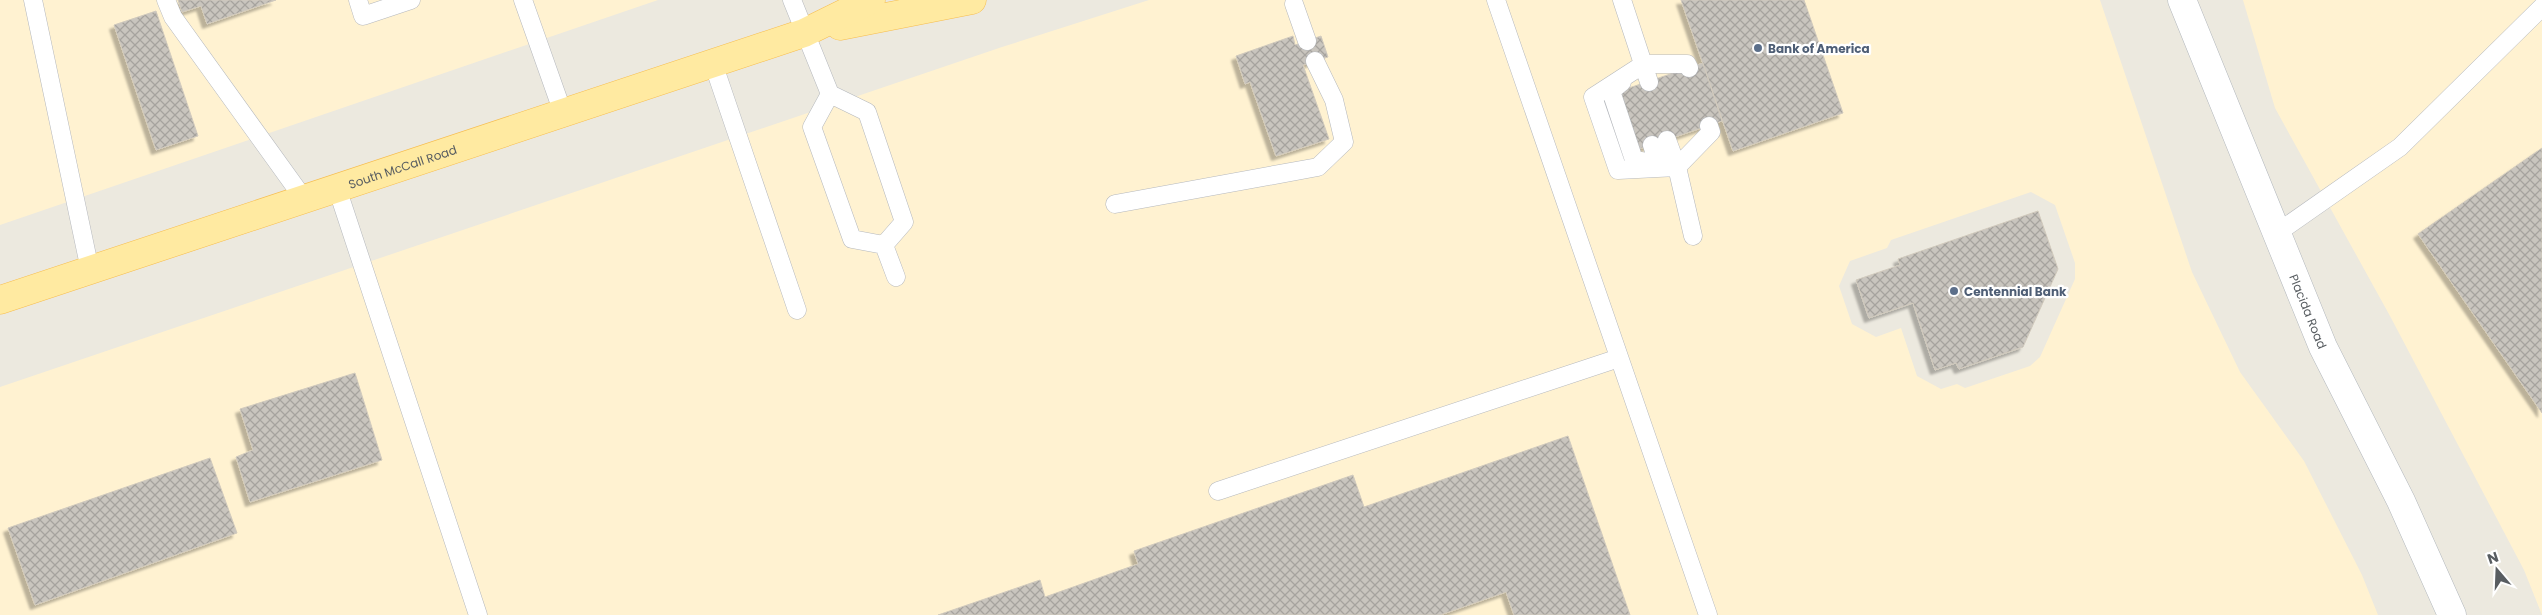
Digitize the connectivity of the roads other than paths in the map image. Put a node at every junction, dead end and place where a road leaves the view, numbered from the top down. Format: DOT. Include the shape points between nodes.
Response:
graph roads {
  1 [pos="33,0"];
  2 [pos="166,0"];
  3 [pos="358,0"];
  4 [pos="410,0"];
  5 [pos="523,0"];
  6 [pos="792,0"];
  7 [pos="871,0"];
  8 [pos="972,0"];
  9 [pos="1496,0"];
  10 [pos="1622,0"];
  11 [pos="2182,0"];
  12 [pos="1294,4"];
  13 [pos="2542,7"];
  14 [pos="804,33"];
  15 [pos="1307,41"];
  16 [pos="1315,61"];
  17 [pos="713,63"];
  18 [pos="1644,64"];
  19 [pos="1689,68"];
  20 [pos="1670,74"];
  21 [pos="1649,82"];
  22 [pos="1632,87"];
  23 [pos="830,94"];
  24 [pos="563,113"];
  25 [pos="1709,126"];
  26 [pos="1690,132"];
  27 [pos="1660,142"];
  28 [pos="1677,167"];
  29 [pos="337,188"];
  30 [pos="304,199"];
  31 [pos="1115,204"];
  32 [pos="2277,234"];
  33 [pos="1693,236"];
  34 [pos="884,245"];
  35 [pos="90,270"];
  36 [pos="896,277"];
  37 [pos="0,300"];
  38 [pos="797,310"];
  39 [pos="1619,358"];
  40 [pos="1218,491"];
  41 [pos="478,615"];
  42 [pos="1708,615"];
  43 [pos="2452,615"];
  1 -- 35 [label="lane"];
  2 -- 30 [label="lane" via="173,17"];
  3 -- 4 [label="lane" via="363,16"];
  5 -- 24 [label="lane"];
  6 -- 14 [label="lane"];
  7 -- 14 [label="main road, South McCall Road"];
  8 -- 14 [label="main road, South McCall Road"];
  9 -- 39 [label="lane"];
  10 -- 18 [label="lane"];
  11 -- 32 [label="main road, Placida Road"];
  12 -- 15 [label="lane"];
  13 -- 32 [label="lane" via="2400,147"];
  14 -- 17 [label="main road, South McCall Road"];
  14 -- 23 [label="lane"];
  16 -- 31 [label="lane" via="1334,100 1344,142 1318,167"];
  17 -- 24 [label="main road, South McCall Road"];
  17 -- 38 [label="lane"];
  18 -- 19 [label="lane" via="1687,64"];
  18 -- 20 [label="lane"];
  18 -- 21 [label="lane"];
  18 -- 22 [label="lane" via="1630,82"];
  18 -- 28 [label="lane" via="1594,97 1618,170"];
  23 -- 34 [label="lane" via="867,112 881,150 904,222"];
  23 -- 34 [label="lane" via="812,127 839,204 852,240"];
  24 -- 29 [label="main road, South McCall Road"];
  25 -- 28 [label="lane" via="1711,132"];
  26 -- 28 [label="lane" via="1692,139"];
  27 -- 28 [label="lane" via="1654,151"];
  28 -- 33 [label="lane"];
  29 -- 30 [label="main road, South McCall Road"];
  29 -- 41 [label="lane"];
  30 -- 35 [label="main road, South McCall Road"];
  32 -- 43 [label="main road, Placida Road" via="2323,347 2401,501"];
  34 -- 36 [label="lane"];
  35 -- 37 [label="main road, South McCall Road"];
  39 -- 40 [label="lane"];
  39 -- 42 [label="lane"];
}
